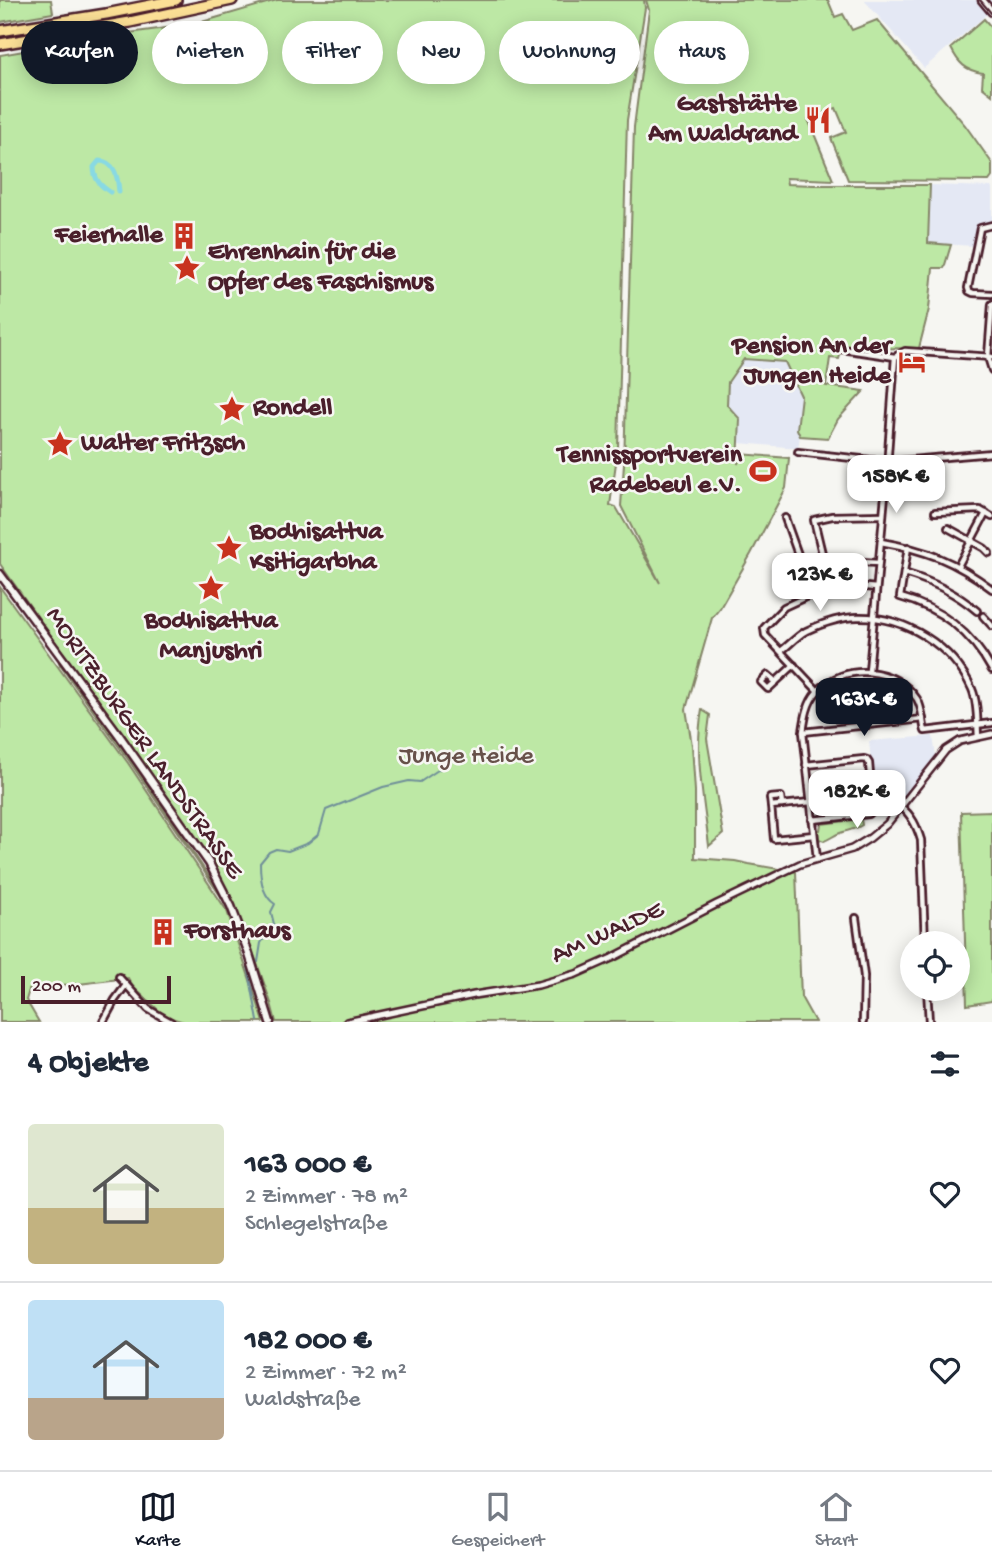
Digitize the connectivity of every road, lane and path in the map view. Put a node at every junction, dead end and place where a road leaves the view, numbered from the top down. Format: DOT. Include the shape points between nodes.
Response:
graph roads {
  1 [pos="176,0"];
  2 [pos="232,0"];
  3 [pos="982,0"];
  4 [pos="992,12"];
  5 [pos="0,31"];
  6 [pos="0,44"];
  7 [pos="992,225"];
  8 [pos="992,294"];
  9 [pos="992,304"];
  10 [pos="842,349"];
  11 [pos="895,357"];
  12 [pos="990,357"];
  13 [pos="992,370"];
  14 [pos="798,452"];
  15 [pos="992,453"];
  16 [pos="888,462"];
  17 [pos="936,512"];
  18 [pos="986,513"];
  19 [pos="883,515"];
  20 [pos="785,517"];
  21 [pos="992,517"];
  22 [pos="948,528"];
  23 [pos="971,541"];
  24 [pos="881,542"];
  25 [pos="908,547"];
  26 [pos="989,553"];
  27 [pos="878,563"];
  28 [pos="825,566"];
  29 [pos="958,566"];
  30 [pos="805,573"];
  31 [pos="904,573"];
  32 [pos="0,574"];
  33 [pos="785,581"];
  34 [pos="876,588"];
  35 [pos="992,589"];
  36 [pos="812,594"];
  37 [pos="977,611"];
  38 [pos="983,616"];
  39 [pos="874,618"];
  40 [pos="992,626"];
  41 [pos="781,652"];
  42 [pos="794,665"];
  43 [pos="992,670"];
  44 [pos="869,671"];
  45 [pos="776,682"];
  46 [pos="818,691"];
  47 [pos="923,719"];
  48 [pos="992,723"];
  49 [pos="977,724"];
  50 [pos="803,732"];
  51 [pos="992,734"];
  52 [pos="978,737"];
  53 [pos="806,765"];
  54 [pos="811,802"];
  55 [pos="901,807"];
  56 [pos="812,820"];
  57 [pos="814,835"];
  58 [pos="817,859"];
  59 [pos="856,918"];
  60 [pos="925,931"];
  61 [pos="119,976"];
  62 [pos="127,985"];
  63 [pos="928,1001"];
  64 [pos="103,1022"];
  65 [pos="169,1022"];
  66 [pos="270,1022"];
  67 [pos="347,1022"];
  68 [pos="863,1022"];
  69 [pos="929,1022"];
  1 -- 5 [label="highway"];
  2 -- 6 [label="highway"];
  3 -- 4 [label="main road"];
  7 -- 8 [label="street" via="980,228 968,288 973,293"];
  9 -- 12 [label="street"];
  10 -- 11 [label="street"];
  11 -- 12 [label="street" via="905,351"];
  11 -- 16 [label="street"];
  12 -- 13 [label="street"];
  14 -- 16 [label="street"];
  15 -- 16 [label="street"];
  16 -- 19 [label="street"];
  17 -- 18 [label="street"];
  18 -- 21 [label="street"];
  18 -- 23 [label="street"];
  19 -- 24 [label="street"];
  19 -- 28 [label="street" via="814,520"];
  20 -- 30 [label="street"];
  22 -- 23 [label="street"];
  23 -- 26 [label="street"];
  23 -- 29 [label="street"];
  24 -- 25 [label="street"];
  24 -- 27 [label="street"];
  25 -- 29 [label="street"];
  25 -- 31 [label="street"];
  27 -- 28 [label="street" via="845,561"];
  27 -- 34 [label="street"];
  28 -- 30 [label="street"];
  29 -- 35 [label="street"];
  30 -- 33 [label="street"];
  30 -- 36 [label="street"];
  31 -- 37 [label="street" via="947,590"];
  31 -- 43 [label="street" via="900,597 957,625"];
  32 -- 66 [label="main road, MORITZBURGER LANDSTRASSE" via="209,863 235,915"];
  34 -- 36 [label="street" via="847,585"];
  34 -- 39 [label="street"];
  36 -- 41 [label="street" via="784,607 764,628"];
  38 -- 40 [label="street"];
  39 -- 41 [label="street" via="835,621 805,632"];
  39 -- 44 [label="street"];
  39 -- 49 [label="street" via="923,635 945,651 973,691"];
  41 -- 42 [label="street"];
  42 -- 45 [label="street"];
  42 -- 46 [label="street"];
  44 -- 46 [label="street" via="845,675"];
  44 -- 47 [label="street" via="897,680 909,690"];
  46 -- 50 [label="street" via="810,702"];
  47 -- 49 [label="street" via="925,730"];
  47 -- 50 [label="street"];
  48 -- 49 [label="street"];
  49 -- 52 [label="street"];
  50 -- 53 [label="street"];
  51 -- 52 [label="street, AM WALDE"];
  52 -- 55 [label="street, AM WALDE" via="946,750"];
  53 -- 54 [label="street"];
  53 -- 56 [label="street" via="863,759 869,763 872,812"];
  54 -- 56 [label="street"];
  54 -- 57 [label="street" via="771,806 774,839"];
  55 -- 58 [label="street, AM WALDE" via="870,838 852,849"];
  55 -- 60 [label="street" via="922,840"];
  56 -- 57 [label="street"];
  57 -- 58 [label="street"];
  58 -- 67 [label="street, AM WALDE" via="576,974"];
  59 -- 68 [label="street" via="864,976"];
  61 -- 62 [label="street"];
  62 -- 64 [label="street"];
  62 -- 65 [label="street"];
  63 -- 69 [label="street"];
}
